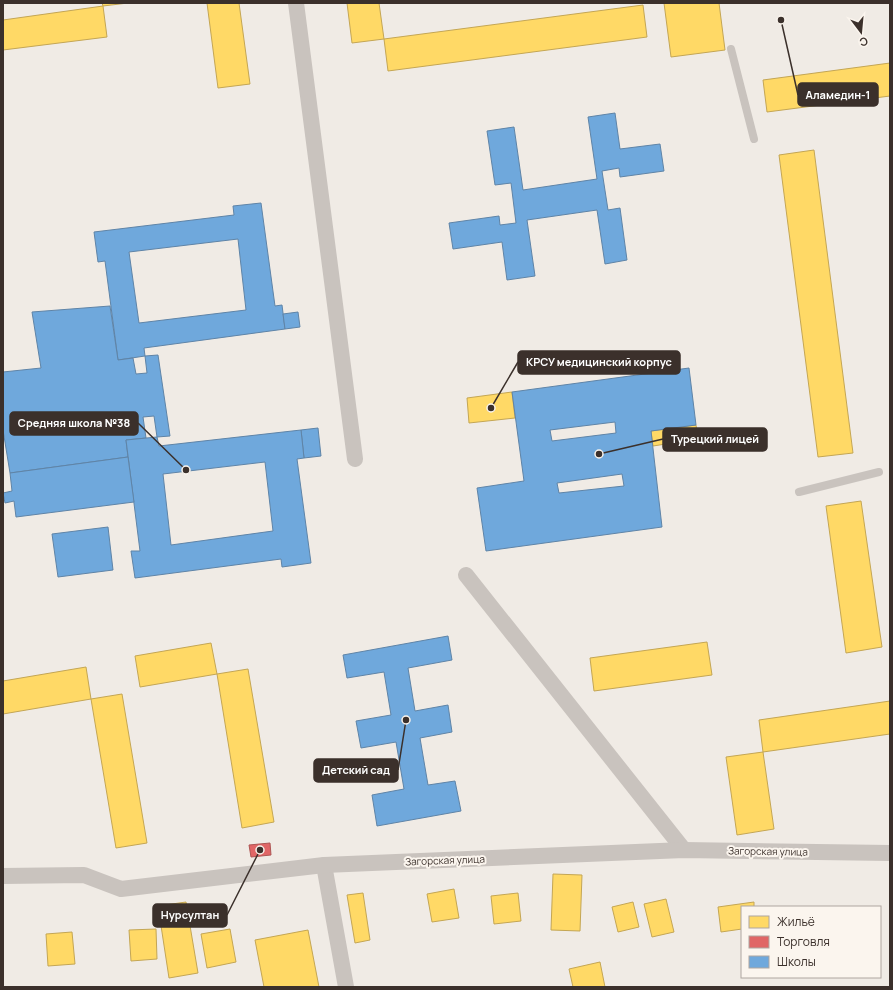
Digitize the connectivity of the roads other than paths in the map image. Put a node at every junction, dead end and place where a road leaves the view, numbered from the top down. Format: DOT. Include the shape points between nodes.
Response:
graph roads {
  1 [pos="296,3"];
  2 [pos="731,49"];
  3 [pos="754,140"];
  4 [pos="355,459"];
  5 [pos="879,472"];
  6 [pos="799,492"];
  7 [pos="466,575"];
  8 [pos="684,850"];
  9 [pos="890,853"];
  10 [pos="324,865"];
  11 [pos="3,876"];
  12 [pos="346,987"];
  1 -- 4 [label="street"];
  2 -- 3 [label="lane"];
  5 -- 6 [label="lane"];
  7 -- 8 [label="street"];
  8 -- 9 [label="street, Загорская улица"];
  8 -- 10 [label="street, Загорская улица"];
  10 -- 11 [label="street, Загорская улица" via="121,889 84,875"];
  10 -- 12 [label="street"];
}
